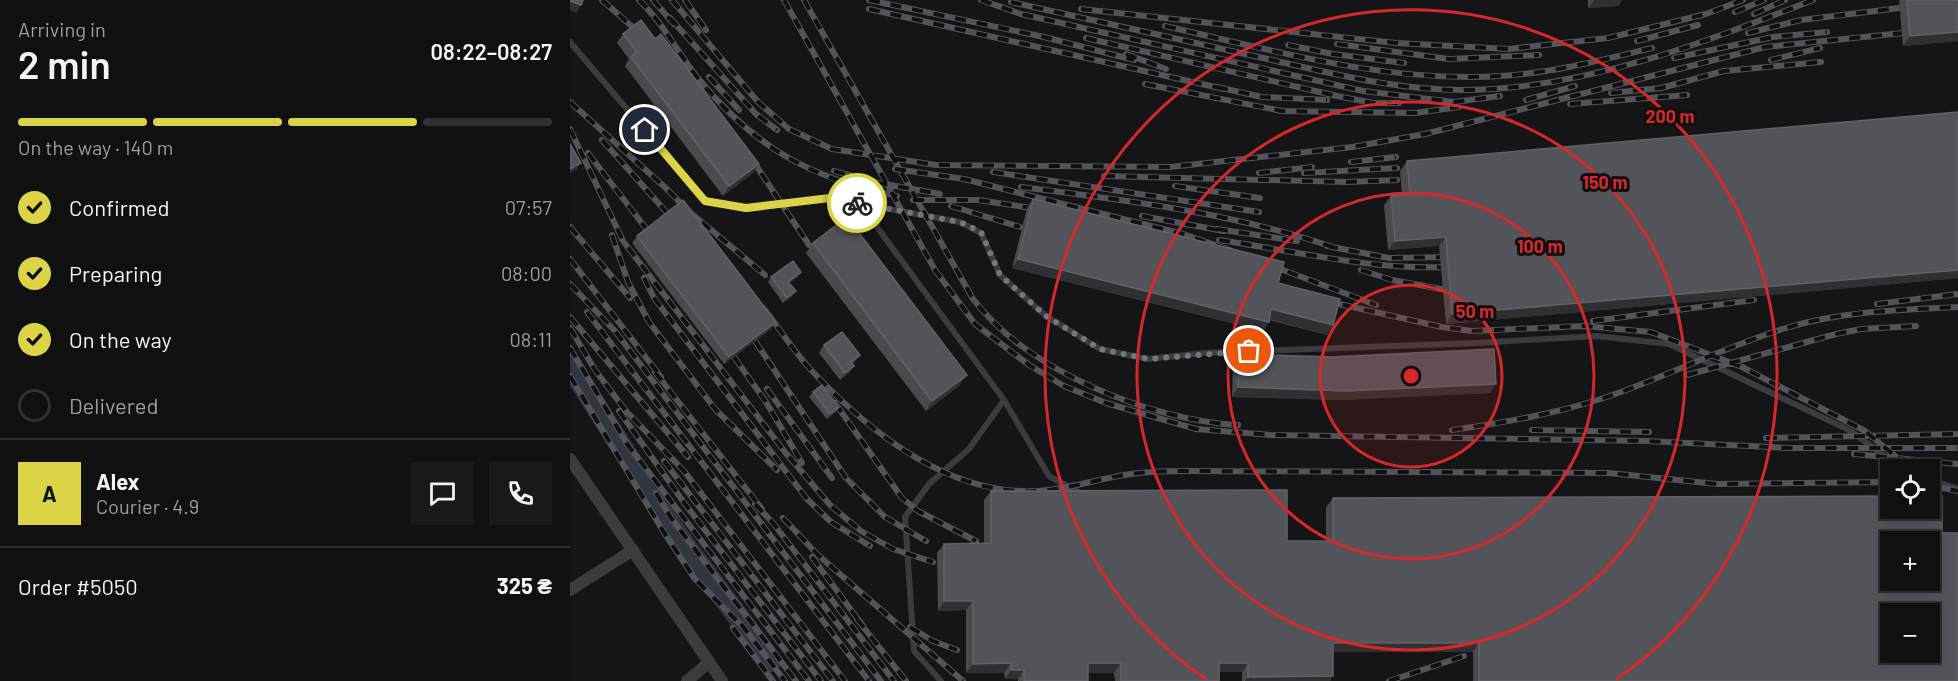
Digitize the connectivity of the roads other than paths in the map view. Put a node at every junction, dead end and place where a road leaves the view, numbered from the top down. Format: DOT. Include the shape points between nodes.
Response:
graph roads {
  1 [pos="570,42"];
  2 [pos="860,203"];
  3 [pos="1004,400"];
  4 [pos="570,459"];
  5 [pos="1888,459"];
  6 [pos="1940,483"];
  7 [pos="1958,489"];
  8 [pos="1089,493"];
  9 [pos="633,550"];
  10 [pos="570,590"];
  11 [pos="708,663"];
  12 [pos="687,681"];
  13 [pos="722,681"];
  14 [pos="941,681"];
  1 -- 2 [label="lane" via="705,201 746,208 830,198"];
  2 -- 3 [label="lane"];
  2 -- 5 [label="lane" via="960,222 981,232 1000,275 1046,316 1100,349 1148,359 1204,353 1597,336 1669,344 1851,431"];
  3 -- 8 [label="lane" via="1049,476 1078,493"];
  3 -- 14 [label="lane" via="969,448 929,484 905,517 915,651"];
  4 -- 9 [label="street"];
  6 -- 7 [label="lane"];
  9 -- 10 [label="street"];
  9 -- 11 [label="street"];
  11 -- 12 [label="street"];
  11 -- 13 [label="street"];
}
